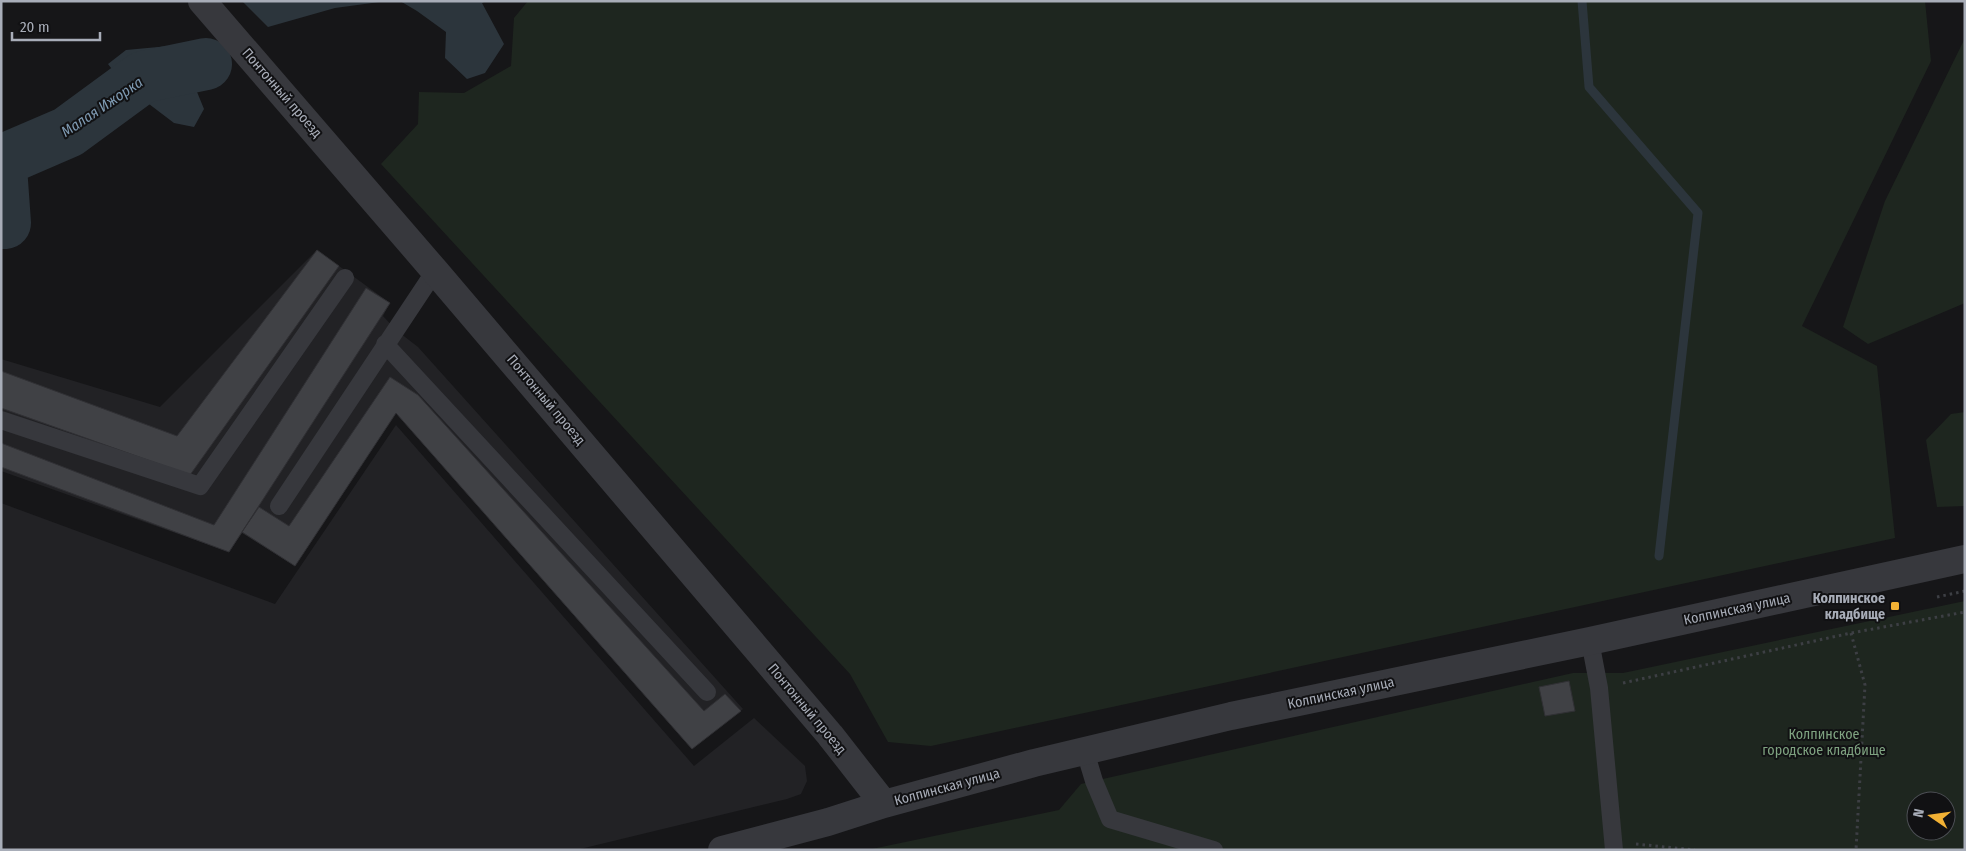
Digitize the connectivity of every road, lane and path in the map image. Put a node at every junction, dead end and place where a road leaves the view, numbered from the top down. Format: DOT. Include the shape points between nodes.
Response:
graph roads {
  1 [pos="205,5"];
  2 [pos="435,271"];
  3 [pos="345,278"];
  4 [pos="385,344"];
  5 [pos="1,420"];
  6 [pos="279,506"];
  7 [pos="1965,559"];
  8 [pos="1965,612"];
  9 [pos="1851,633"];
  10 [pos="1590,641"];
  11 [pos="1599,688"];
  12 [pos="706,692"];
  13 [pos="1085,751"];
  14 [pos="884,804"];
  15 [pos="1614,846"];
  16 [pos="722,850"];
  17 [pos="1214,850"];
  18 [pos="1695,850"];
  19 [pos="1856,850"];
  1 -- 2 [label="street, Понтонный проезд"];
  2 -- 4 [label="lane"];
  2 -- 14 [label="street, Понтонный проезд" via="830,735"];
  3 -- 5 [label="lane" via="200,486"];
  4 -- 6 [label="lane"];
  4 -- 12 [label="lane"];
  7 -- 10 [label="street, Колпинская улица"];
  8 -- 9 [label="path"];
  9 -- 11 [label="path"];
  9 -- 19 [label="path" via="1865,685"];
  10 -- 11 [label="lane"];
  10 -- 13 [label="street, Колпинская улица" via="1241,714"];
  11 -- 15 [label="lane"];
  13 -- 14 [label="street, Колпинская улица"];
  13 -- 17 [label="lane" via="1110,818"];
  14 -- 16 [label="street, Колпинская улица"];
  15 -- 18 [label="path"];
}
